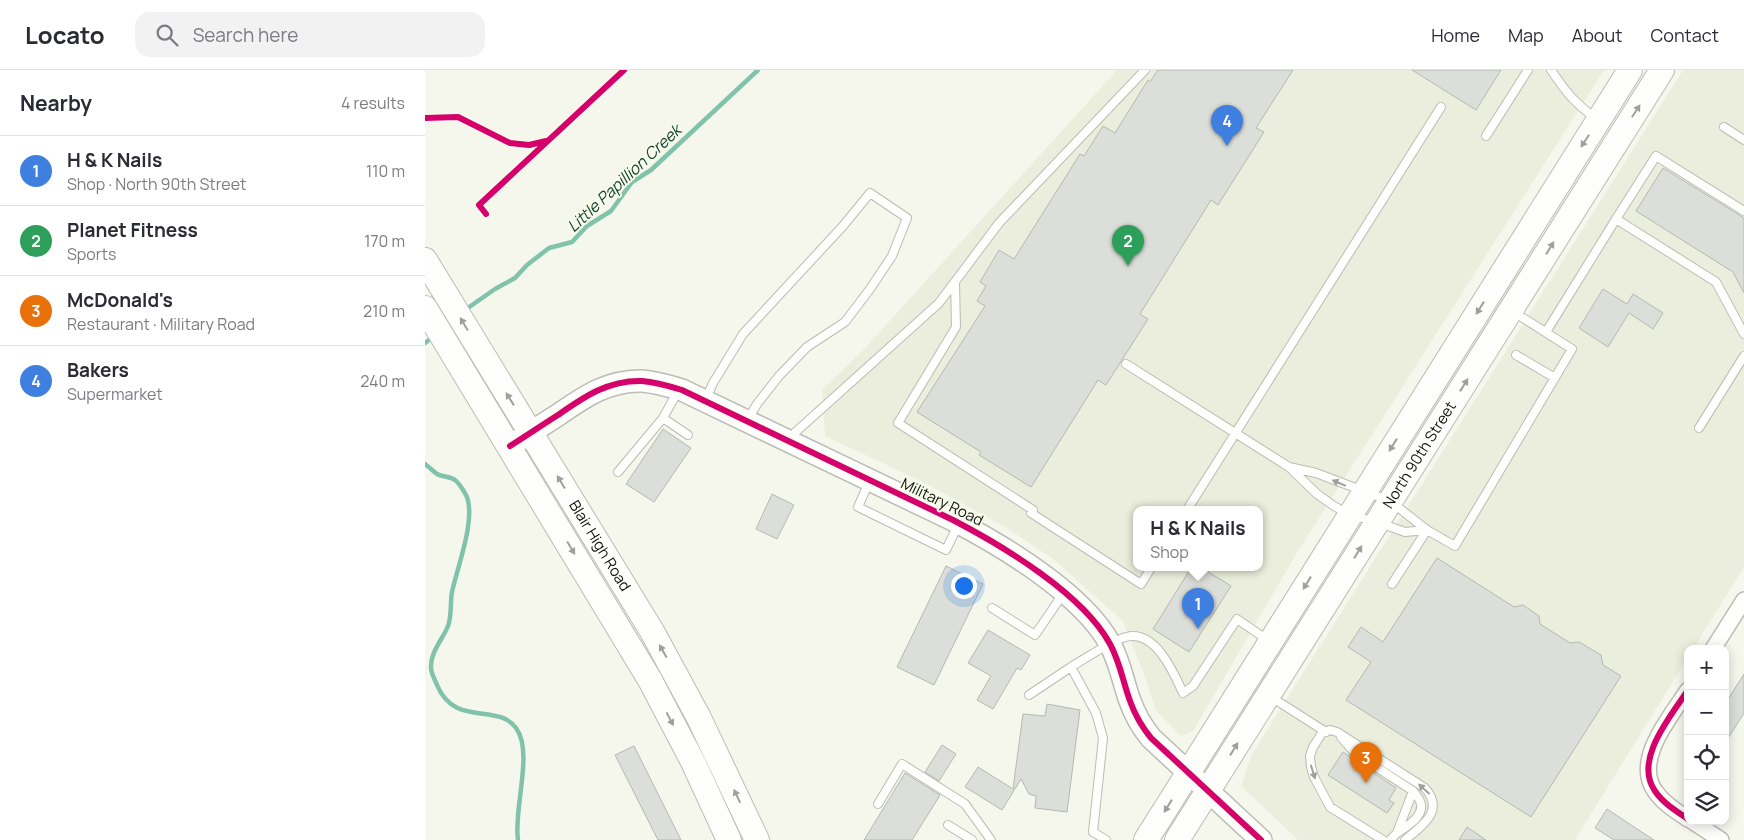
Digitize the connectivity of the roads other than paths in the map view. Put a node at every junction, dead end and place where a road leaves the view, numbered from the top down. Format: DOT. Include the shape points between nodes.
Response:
graph roads {
  1 [pos="1145,70"];
  2 [pos="1528,70"];
  3 [pos="1551,70"];
  4 [pos="1630,70"];
  5 [pos="1662,70"];
  6 [pos="1441,107"];
  7 [pos="1599,120"];
  8 [pos="1724,127"];
  9 [pos="1486,136"];
  10 [pos="1744,140"];
  11 [pos="1540,211"];
  12 [pos="1744,211"];
  13 [pos="1616,219"];
  14 [pos="428,265"];
  15 [pos="955,283"];
  16 [pos="425,308"];
  17 [pos="1511,310"];
  18 [pos="1546,332"];
  19 [pos="1744,334"];
  20 [pos="1516,355"];
  21 [pos="1744,356"];
  22 [pos="1126,364"];
  23 [pos="1555,378"];
  24 [pos="679,389"];
  25 [pos="705,401"];
  26 [pos="663,418"];
  27 [pos="747,421"];
  28 [pos="1699,428"];
  29 [pos="531,433"];
  30 [pos="1235,433"];
  31 [pos="688,436"];
  32 [pos="787,440"];
  33 [pos="510,446"];
  34 [pos="1289,467"];
  35 [pos="618,472"];
  36 [pos="870,480"];
  37 [pos="1365,491"];
  38 [pos="1390,501"];
  39 [pos="1189,506"];
  40 [pos="1350,515"];
  41 [pos="1377,522"];
  42 [pos="959,523"];
  43 [pos="1427,530"];
  44 [pos="1149,571"];
  45 [pos="1393,584"];
  46 [pos="1064,592"];
  47 [pos="1744,600"];
  48 [pos="992,608"];
  49 [pos="1271,642"];
  50 [pos="1111,644"];
  51 [pos="1716,645"];
  52 [pos="1071,667"];
  53 [pos="1029,695"];
  54 [pos="1267,695"];
  55 [pos="1684,696"];
  56 [pos="1326,732"];
  57 [pos="1337,732"];
  58 [pos="1189,773"];
  59 [pos="1208,790"];
  60 [pos="1413,791"];
  61 [pos="878,804"];
  62 [pos="1684,816"];
  63 [pos="948,825"];
  64 [pos="1698,825"];
  65 [pos="1397,832"];
  66 [pos="1379,839"];
  67 [pos="729,840"];
  68 [pos="757,840"];
  69 [pos="973,840"];
  70 [pos="991,840"];
  71 [pos="1106,840"];
  72 [pos="1146,840"];
  73 [pos="1177,840"];
  74 [pos="1261,840"];
  75 [pos="1390,840"];
  76 [pos="1405,840"];
  77 [pos="1721,840"];
  1 -- 15 [label="lane" via="1019,201"];
  2 -- 9 [label="lane"];
  3 -- 7 [label="lane" via="1570,98"];
  4 -- 7 [label="main road, North 90th Street"];
  17 -- 5 [label="main road, North 90th Street, one-way"];
  6 -- 30 [label="lane"];
  7 -- 11 [label="main road, North 90th Street, one-way"];
  8 -- 10 [label="lane"];
  11 -- 17 [label="main road" via="1522,266 1505,298"];
  11 -- 37 [label="main road, North 90th Street, one-way"];
  12 -- 13 [label="lane" via="1656,156"];
  13 -- 18 [label="lane"];
  13 -- 19 [label="lane" via="1716,282"];
  29 -- 14 [label="main road, Blair High Road, one-way"];
  15 -- 32 [label="lane" via="920,322"];
  15 -- 44 [label="lane" via="956,327 898,423 1141,584"];
  16 -- 33 [label="main road, Blair High Road"];
  17 -- 18 [label="lane"];
  38 -- 17 [label="main road, North 90th Street, one-way"];
  18 -- 23 [label="lane" via="1572,349"];
  20 -- 23 [label="lane"];
  21 -- 28 [label="lane"];
  22 -- 30 [label="lane"];
  23 -- 43 [label="lane" via="1455,546"];
  24 -- 25 [label="main road, Military Road"];
  24 -- 26 [label="lane"];
  24 -- 29 [label="main road, Military Road" via="641,381 605,387 584,397"];
  25 -- 27 [label="main road, Military Road"];
  25 -- 27 [label="lane" via="743,334 843,226 869,192 907,218 892,256 845,322 807,347 779,376"];
  26 -- 31 [label="lane"];
  26 -- 35 [label="lane"];
  27 -- 32 [label="main road, Military Road"];
  29 -- 33 [label="main road, Military Road"];
  68 -- 29 [label="main road, Blair High Road, one-way" via="699,718 653,632"];
  30 -- 34 [label="lane"];
  30 -- 39 [label="lane"];
  32 -- 36 [label="main road, Military Road"];
  33 -- 67 [label="main road, Blair High Road, one-way" via="650,680"];
  37 -- 34 [label="lane, one-way"];
  34 -- 40 [label="lane" via="1317,494"];
  36 -- 42 [label="main road, Military Road"];
  36 -- 42 [label="lane" via="858,507 937,546 946,550"];
  37 -- 38 [label="lane"];
  37 -- 40 [label="main road, North 90th Street"];
  38 -- 41 [label="main road, North 90th Street"];
  38 -- 43 [label="lane"];
  40 -- 41 [label="lane"];
  40 -- 49 [label="main road, North 90th Street, one-way"];
  41 -- 43 [label="lane" via="1405,532"];
  54 -- 41 [label="main road, North 90th Street, one-way"];
  42 -- 46 [label="main road, Military Road" via="984,536"];
  43 -- 45 [label="lane"];
  46 -- 48 [label="lane" via="1035,635"];
  46 -- 50 [label="main road, Military Road" via="1097,623"];
  47 -- 51 [label="street"];
  49 -- 50 [label="lane" via="1237,619 1193,686 1183,693 1169,664 1150,643 1137,636"];
  49 -- 58 [label="main road, North 90th Street"];
  50 -- 52 [label="lane"];
  50 -- 58 [label="main road, Military Road" via="1130,703 1143,728"];
  52 -- 53 [label="lane"];
  52 -- 71 [label="lane" via="1096,713 1103,738 1093,832"];
  54 -- 56 [label="lane"];
  59 -- 54 [label="main road, North 90th Street, one-way"];
  55 -- 62 [label="street" via="1653,745 1648,767 1654,790 1668,806"];
  56 -- 57 [label="lane"];
  56 -- 66 [label="lane, one-way" via="1316,740 1310,756 1314,778 1330,807"];
  57 -- 60 [label="lane" via="1355,753"];
  76 -- 57 [label="lane, one-way" via="1423,825 1433,811 1430,794"];
  58 -- 59 [label="main road, Military Road"];
  58 -- 72 [label="main road, North 90th Street, one-way"];
  59 -- 73 [label="main road, North 90th Street"];
  59 -- 74 [label="main road, Military Road"];
  60 -- 65 [label="lane"];
  60 -- 65 [label="lane" via="1421,802 1421,809 1413,823"];
  61 -- 70 [label="lane" via="903,764 965,804"];
  63 -- 69 [label="lane"];
  64 -- 77 [label="street"];
  65 -- 75 [label="lane"];
}
